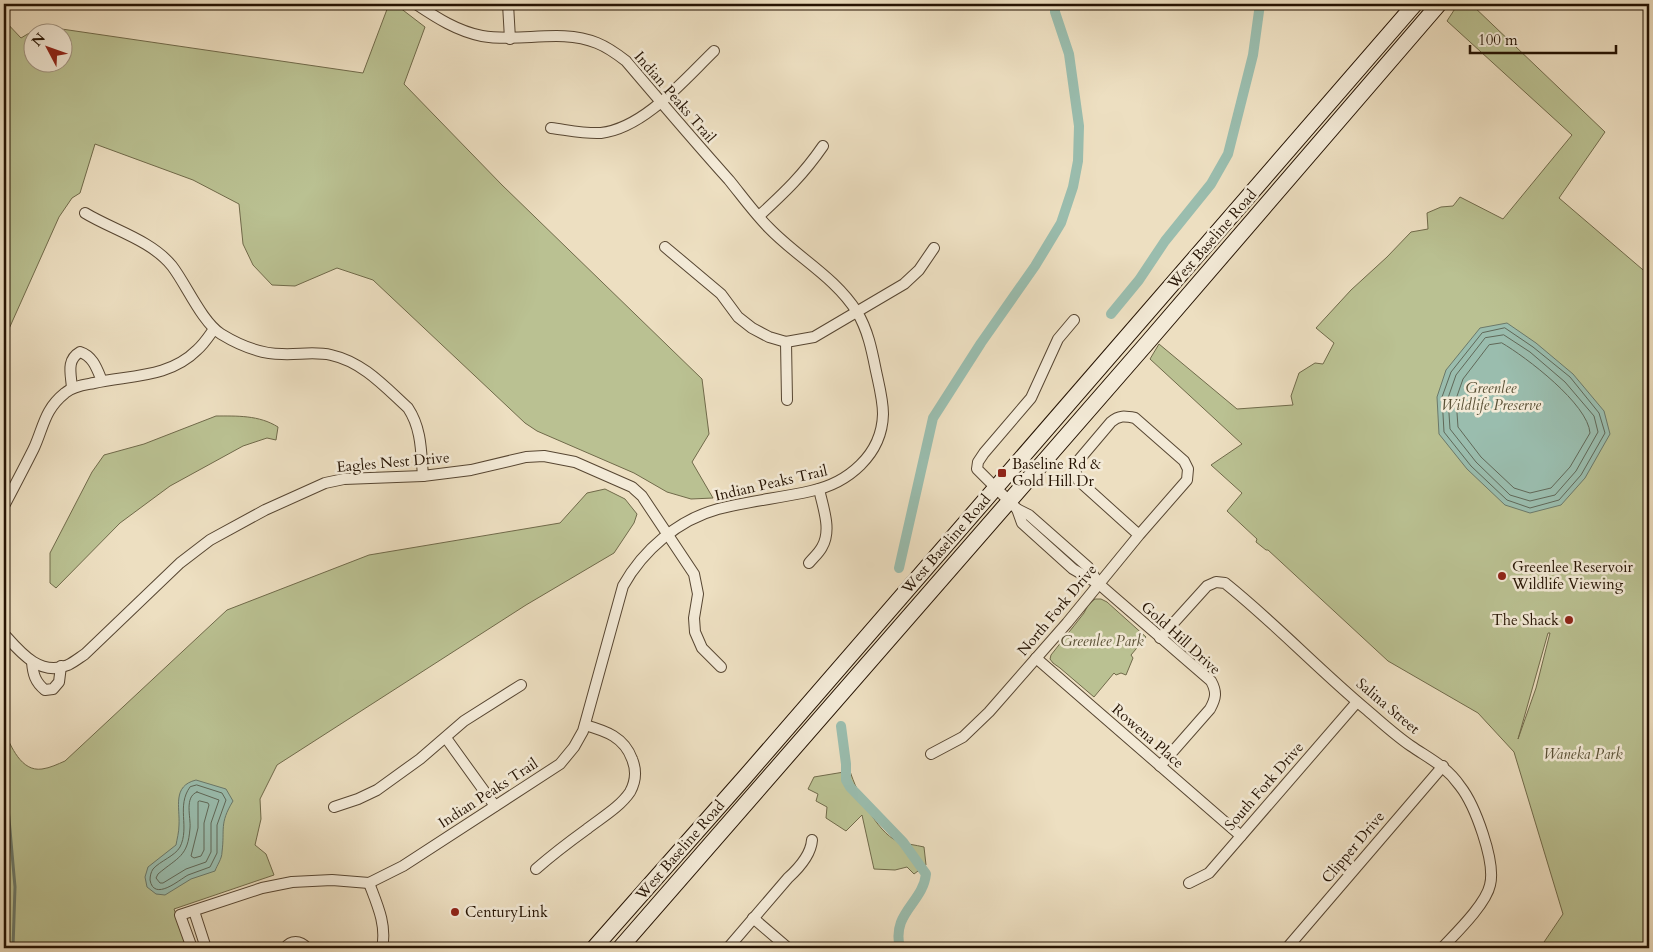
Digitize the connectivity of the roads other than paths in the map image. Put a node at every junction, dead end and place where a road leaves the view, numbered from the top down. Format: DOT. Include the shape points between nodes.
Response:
graph roads {
  1 [pos="416,4"];
  2 [pos="508,4"];
  3 [pos="1415,4"];
  4 [pos="1439,4"];
  5 [pos="510,39"];
  6 [pos="714,51"];
  7 [pos="660,102"];
  8 [pos="551,128"];
  9 [pos="1298,139"];
  10 [pos="824,146"];
  11 [pos="1312,150"];
  12 [pos="85,213"];
  13 [pos="759,216"];
  14 [pos="665,247"];
  15 [pos="934,248"];
  16 [pos="857,312"];
  17 [pos="1074,320"];
  18 [pos="214,329"];
  19 [pos="786,342"];
  20 [pos="102,381"];
  21 [pos="72,388"];
  22 [pos="787,400"];
  23 [pos="424,476"];
  24 [pos="994,488"];
  25 [pos="819,489"];
  26 [pos="1013,505"];
  27 [pos="4,506"];
  28 [pos="667,533"];
  29 [pos="1138,535"];
  30 [pos="809,563"];
  31 [pos="1099,584"];
  32 [pos="4,634"];
  33 [pos="1160,638"];
  34 [pos="1036,658"];
  35 [pos="32,662"];
  36 [pos="61,666"];
  37 [pos="720,667"];
  38 [pos="521,685"];
  39 [pos="1357,702"];
  40 [pos="585,725"];
  41 [pos="446,738"];
  42 [pos="931,754"];
  43 [pos="1160,766"];
  44 [pos="1443,766"];
  45 [pos="495,806"];
  46 [pos="334,807"];
  47 [pos="1241,836"];
  48 [pos="812,840"];
  49 [pos="536,869"];
  50 [pos="369,883"];
  51 [pos="1188,883"];
  52 [pos="194,911"];
  53 [pos="753,918"];
  54 [pos="192,948"];
  55 [pos="206,948"];
  56 [pos="284,948"];
  57 [pos="306,948"];
  58 [pos="382,948"];
  59 [pos="594,948"];
  60 [pos="620,948"];
  61 [pos="728,948"];
  62 [pos="788,948"];
  63 [pos="1287,948"];
  64 [pos="1442,948"];
  1 -- 5 [label="street, Indian Peaks Trail" via="457,28 482,36"];
  2 -- 5 [label="street"];
  3 -- 9 [label="main road, West Baseline Road"];
  4 -- 11 [label="main road, West Baseline Road"];
  5 -- 7 [label="street, Indian Peaks Trail" via="562,36 596,43 626,61"];
  6 -- 7 [label="street"];
  7 -- 8 [label="street" via="620,129 593,133"];
  7 -- 13 [label="street, Indian Peaks Trail"];
  9 -- 11 [label="main road"];
  9 -- 24 [label="main road, West Baseline Road"];
  10 -- 13 [label="street" via="808,169"];
  11 -- 26 [label="main road, West Baseline Road"];
  12 -- 18 [label="street" via="159,253 172,266"];
  13 -- 16 [label="street, Indian Peaks Trail" via="836,285"];
  14 -- 19 [label="street" via="721,294 738,317 752,328"];
  15 -- 16 [label="street" via="920,270 904,284"];
  16 -- 19 [label="street" via="814,337"];
  16 -- 25 [label="street, Indian Peaks Trail" via="870,340 883,413 881,429 867,458 856,470 839,482"];
  17 -- 24 [label="street, Gold Hill Drive" via="1058,340 1031,398 978,462 978,469"];
  18 -- 20 [label="street" via="198,350 168,369"];
  18 -- 23 [label="street" via="238,344 259,351 281,354 317,352 351,361 368,372 413,416 419,432"];
  19 -- 22 [label="street"];
  20 -- 21 [label="street"];
  20 -- 21 [label="street" via="90,357 80,352 70,364"];
  21 -- 27 [label="street" via="53,404 44,419 37,442"];
  23 -- 28 [label="street, Eagles Nest Drive" via="471,470 526,457 554,457 575,462 632,487 642,496"];
  23 -- 36 [label="street, Eagles Nest Drive" via="344,479 325,483 265,510 210,540 180,563 85,654 67,666"];
  24 -- 26 [label="street, Gold Hill Drive"];
  24 -- 59 [label="main road, West Baseline Road"];
  25 -- 28 [label="street, Indian Peaks Trail" via="717,510"];
  25 -- 30 [label="street" via="826,536 822,548"];
  26 -- 31 [label="street, Gold Hill Drive" via="1088,567"];
  26 -- 60 [label="main road, West Baseline Road"];
  28 -- 37 [label="street, Eagles Nest Drive" via="694,574 698,594 695,632 702,648"];
  28 -- 40 [label="street, Indian Peaks Trail" via="632,568 623,586"];
  29 -- 29 [label="street, North Fork Drive" via="1078,480 1075,469 1111,422 1125,416 1135,418 1184,461 1188,469 1186,480"];
  29 -- 31 [label="street, North Fork Drive"];
  31 -- 33 [label="street, Gold Hill Drive"];
  31 -- 34 [label="street, North Fork Drive"];
  32 -- 35 [label="street"];
  33 -- 39 [label="street, Salina Street" via="1207,586 1216,582 1225,584"];
  33 -- 43 [label="street, Gold Hill Drive" via="1211,681 1216,690 1210,709"];
  34 -- 42 [label="street, North Fork Drive" via="963,737"];
  34 -- 43 [label="street, Rowena Place"];
  35 -- 36 [label="street, Eagles Nest Drive" via="38,666"];
  35 -- 36 [label="street" via="37,684 45,690 53,689 59,682"];
  38 -- 41 [label="street" via="464,721"];
  39 -- 44 [label="street, Salina Street" via="1410,745"];
  39 -- 47 [label="street, South Fork Drive"];
  40 -- 45 [label="street, Indian Peaks Trail" via="574,747 560,764"];
  40 -- 49 [label="street" via="608,732 621,741 630,753 636,778 621,803"];
  41 -- 45 [label="street"];
  41 -- 46 [label="street" via="377,790"];
  43 -- 47 [label="street, Rowena Place"];
  44 -- 63 [label="street, Clipper Drive"];
  44 -- 64 [label="street, Salina Street" via="1473,806 1492,872 1484,900"];
  45 -- 50 [label="street, Indian Peaks Trail" via="403,866"];
  47 -- 51 [label="street, South Fork Drive" via="1209,872"];
  48 -- 53 [label="street" via="812,847 797,870"];
  50 -- 52 [label="street" via="332,880 292,882 262,888"];
  50 -- 58 [label="street" via="382,918"];
  52 -- 54 [label="street" via="180,915"];
  52 -- 55 [label="street"];
  53 -- 61 [label="street"];
  53 -- 62 [label="street"];
  56 -- 57 [label="street" via="297,942"];
}
